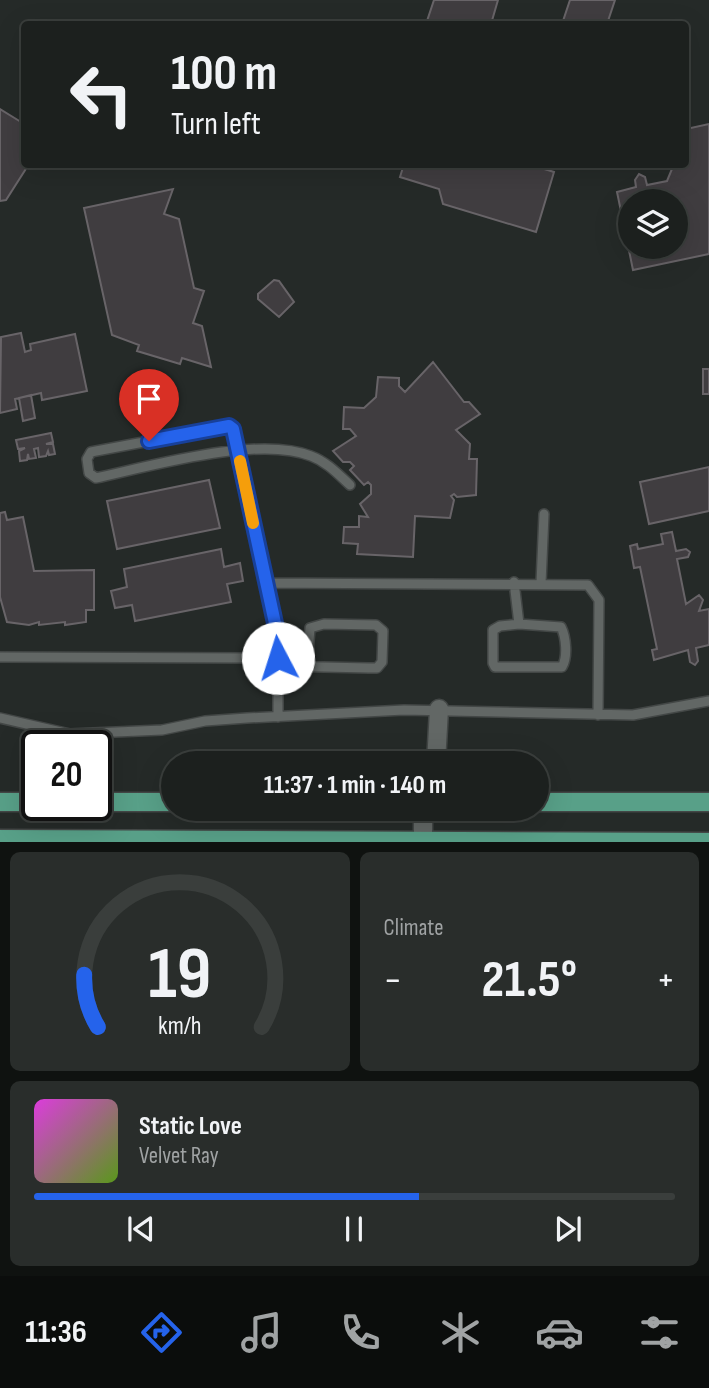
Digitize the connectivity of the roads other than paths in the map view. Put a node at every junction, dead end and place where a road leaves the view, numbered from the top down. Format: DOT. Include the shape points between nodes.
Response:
graph roads {
  1 [pos="237,449"];
  2 [pos="350,485"];
  3 [pos="544,514"];
  4 [pos="514,582"];
  5 [pos="265,583"];
  6 [pos="541,583"];
  7 [pos="519,624"];
  8 [pos="0,657"];
  9 [pos="278,662"];
  10 [pos="307,667"];
  11 [pos="709,701"];
  12 [pos="439,709"];
  13 [pos="598,715"];
  14 [pos="278,716"];
  15 [pos="0,718"];
  16 [pos="437,751"];
  17 [pos="0,802"];
  18 [pos="21,802"];
  19 [pos="112,802"];
  20 [pos="161,802"];
  21 [pos="549,802"];
  22 [pos="709,802"];
  23 [pos="423,821"];
  24 [pos="0,839"];
  25 [pos="423,841"];
  26 [pos="465,841"];
  27 [pos="550,841"];
  28 [pos="666,841"];
  29 [pos="709,842"];
  1 -- 1 [label="lane" via="229,426 91,452 87,459 89,473 96,478"];
  1 -- 2 [label="lane" via="310,455"];
  1 -- 5 [label="lane"];
  3 -- 6 [label="lane"];
  4 -- 5 [label="lane" via="471,586"];
  4 -- 6 [label="lane"];
  4 -- 7 [label="lane"];
  5 -- 9 [label="lane" via="278,637"];
  6 -- 13 [label="lane" via="588,584 599,600"];
  7 -- 7 [label="lane" via="494,630 495,667 562,667 565,643 561,627"];
  8 -- 9 [label="lane"];
  9 -- 10 [label="lane"];
  9 -- 14 [label="lane"];
  10 -- 10 [label="lane" via="377,668 382,662 383,631 376,625 317,624 310,628"];
  11 -- 13 [label="lane" via="633,715"];
  12 -- 13 [label="lane"];
  12 -- 14 [label="lane"];
  12 -- 16 [label="street"];
  14 -- 15 [label="lane" via="205,721 162,730 70,734"];
  17 -- 18 [label="main road"];
  19 -- 20 [label="main road"];
  21 -- 22 [label="main road"];
  23 -- 25 [label="street"];
  24 -- 25 [label="main road"];
  25 -- 26 [label="main road"];
  26 -- 27 [label="main road"];
  27 -- 28 [label="main road"];
  28 -- 29 [label="main road"];
}
